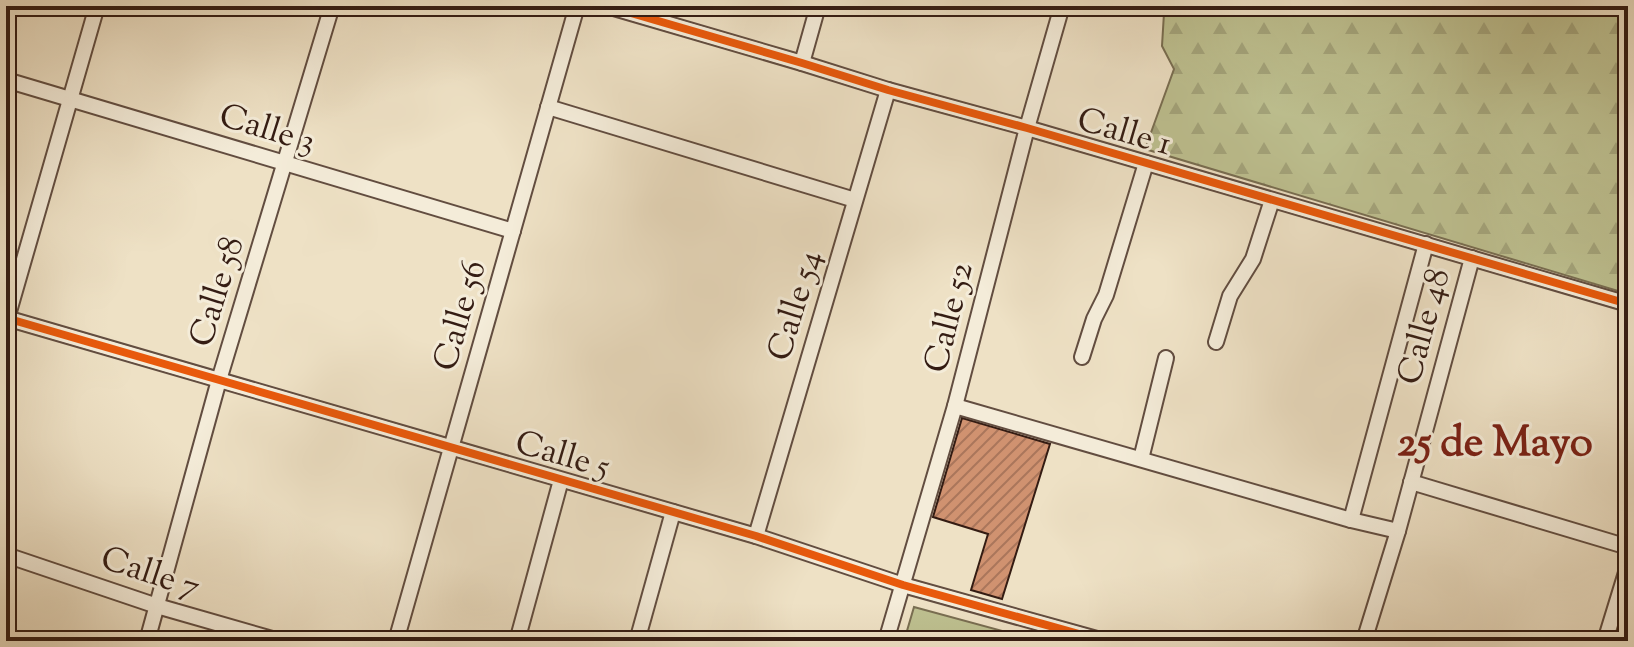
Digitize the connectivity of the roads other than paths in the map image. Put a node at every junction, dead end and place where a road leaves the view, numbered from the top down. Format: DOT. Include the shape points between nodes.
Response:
graph roads {
  1 [pos="97,6"];
  2 [pos="332,6"];
  3 [pos="577,6"];
  4 [pos="607,6"];
  5 [pos="818,6"];
  6 [pos="1062,6"];
  7 [pos="802,63"];
  8 [pos="6,80"];
  9 [pos="888,90"];
  10 [pos="70,99"];
  11 [pos="548,107"];
  12 [pos="1027,128"];
  13 [pos="285,163"];
  14 [pos="1146,163"];
  15 [pos="855,200"];
  16 [pos="1272,200"];
  17 [pos="513,231"];
  18 [pos="1426,244"];
  19 [pos="1472,258"];
  20 [pos="1628,304"];
  21 [pos="6,319"];
  22 [pos="1216,342"];
  23 [pos="1082,357"];
  24 [pos="1166,358"];
  25 [pos="219,380"];
  26 [pos="955,406"];
  27 [pos="452,448"];
  28 [pos="1141,459"];
  29 [pos="561,480"];
  30 [pos="1411,482"];
  31 [pos="673,512"];
  32 [pos="1351,520"];
  33 [pos="1398,531"];
  34 [pos="756,536"];
  35 [pos="1628,547"];
  36 [pos="6,555"];
  37 [pos="1628,566"];
  38 [pos="903,585"];
  39 [pos="157,606"];
  40 [pos="147,641"];
  41 [pos="279,641"];
  42 [pos="396,641"];
  43 [pos="517,641"];
  44 [pos="637,641"];
  45 [pos="886,641"];
  46 [pos="1104,641"];
  47 [pos="1364,641"];
  48 [pos="1605,641"];
  1 -- 10 [label="street"];
  2 -- 13 [label="street, Calle 58"];
  3 -- 11 [label="street, Calle 56"];
  4 -- 7 [label="street, Calle 1"];
  5 -- 7 [label="street"];
  6 -- 12 [label="street, Calle 52"];
  7 -- 9 [label="street, Calle 1"];
  8 -- 10 [label="street, Calle 3"];
  9 -- 12 [label="street, Calle 1"];
  9 -- 15 [label="street, Calle 54"];
  10 -- 13 [label="street, Calle 3"];
  10 -- 21 [label="street"];
  11 -- 15 [label="street"];
  11 -- 17 [label="street, Calle 56"];
  12 -- 14 [label="street, Calle 1"];
  12 -- 26 [label="street, Calle 52"];
  13 -- 17 [label="street, Calle 3"];
  13 -- 25 [label="street, Calle 58"];
  14 -- 16 [label="street, Calle 1"];
  14 -- 23 [label="street"];
  15 -- 34 [label="street, Calle 54"];
  16 -- 18 [label="street, Calle 1"];
  16 -- 22 [label="street"];
  17 -- 27 [label="street, Calle 56"];
  18 -- 19 [label="street, Calle 1"];
  18 -- 32 [label="street"];
  19 -- 20 [label="street, Calle 1"];
  19 -- 30 [label="street, Calle 48"];
  21 -- 25 [label="street, Calle 5"];
  24 -- 28 [label="street"];
  25 -- 27 [label="street, Calle 5"];
  25 -- 39 [label="street, Calle 58"];
  26 -- 28 [label="street"];
  26 -- 38 [label="street, Calle 52"];
  27 -- 29 [label="street, Calle 5"];
  27 -- 42 [label="street, Calle 56"];
  28 -- 32 [label="street"];
  29 -- 31 [label="street, Calle 5"];
  29 -- 43 [label="street"];
  30 -- 33 [label="street, Calle 48"];
  30 -- 35 [label="street"];
  31 -- 34 [label="street, Calle 5"];
  31 -- 44 [label="street"];
  32 -- 33 [label="street"];
  33 -- 47 [label="street, Calle 48"];
  34 -- 38 [label="street, Calle 5"];
  36 -- 39 [label="street, Calle 7"];
  37 -- 48 [label="street"];
  38 -- 45 [label="street, Calle 52"];
  38 -- 46 [label="street, Calle 5"];
  39 -- 40 [label="street, Calle 58"];
  39 -- 41 [label="street, Calle 7"];
}
